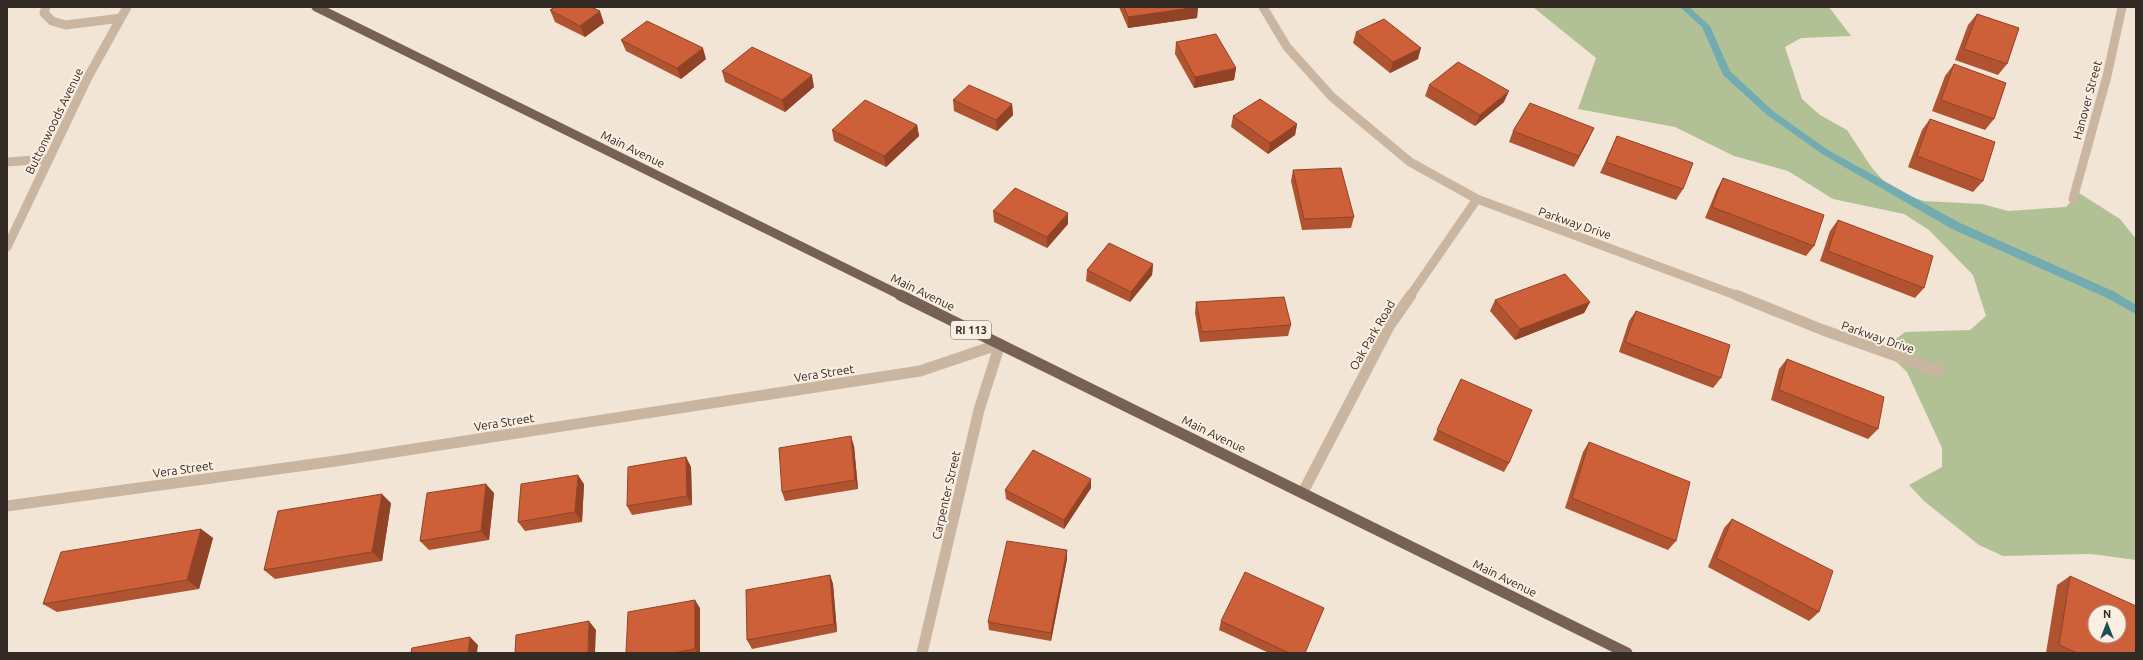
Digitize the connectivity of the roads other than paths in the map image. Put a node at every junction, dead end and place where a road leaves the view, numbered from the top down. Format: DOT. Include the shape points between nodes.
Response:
graph roads {
  1 [pos="46,7"];
  2 [pos="127,7"];
  3 [pos="316,7"];
  4 [pos="1263,7"];
  5 [pos="2122,7"];
  6 [pos="121,18"];
  7 [pos="49,159"];
  8 [pos="7,162"];
  9 [pos="1477,198"];
  10 [pos="2074,199"];
  11 [pos="7,247"];
  12 [pos="1000,344"];
  13 [pos="1939,371"];
  14 [pos="1304,492"];
  15 [pos="7,506"];
  16 [pos="922,653"];
  17 [pos="1627,653"];
  1 -- 6 [label="street" via="44,12 52,21 66,25"];
  2 -- 6 [label="street, Buttonwoods Avenue"];
  3 -- 12 [label="main road, Main Avenue / RI 113"];
  4 -- 9 [label="street, Parkway Drive" via="1287,47 1332,97 1410,162"];
  5 -- 10 [label="street, Hanover Street" via="2107,76"];
  6 -- 7 [label="street, Buttonwoods Avenue" via="88,77"];
  7 -- 8 [label="street"];
  7 -- 11 [label="street, Buttonwoods Avenue"];
  9 -- 13 [label="street, Parkway Drive" via="1570,235 1692,277 1823,330"];
  9 -- 14 [label="street, Oak Park Road" via="1390,325"];
  12 -- 14 [label="main road, Main Avenue / RI 113"];
  12 -- 15 [label="street, Vera Street" via="920,371 336,461"];
  12 -- 16 [label="street, Carpenter Street" via="979,410"];
  14 -- 17 [label="main road, Main Avenue / RI 113"];
}
